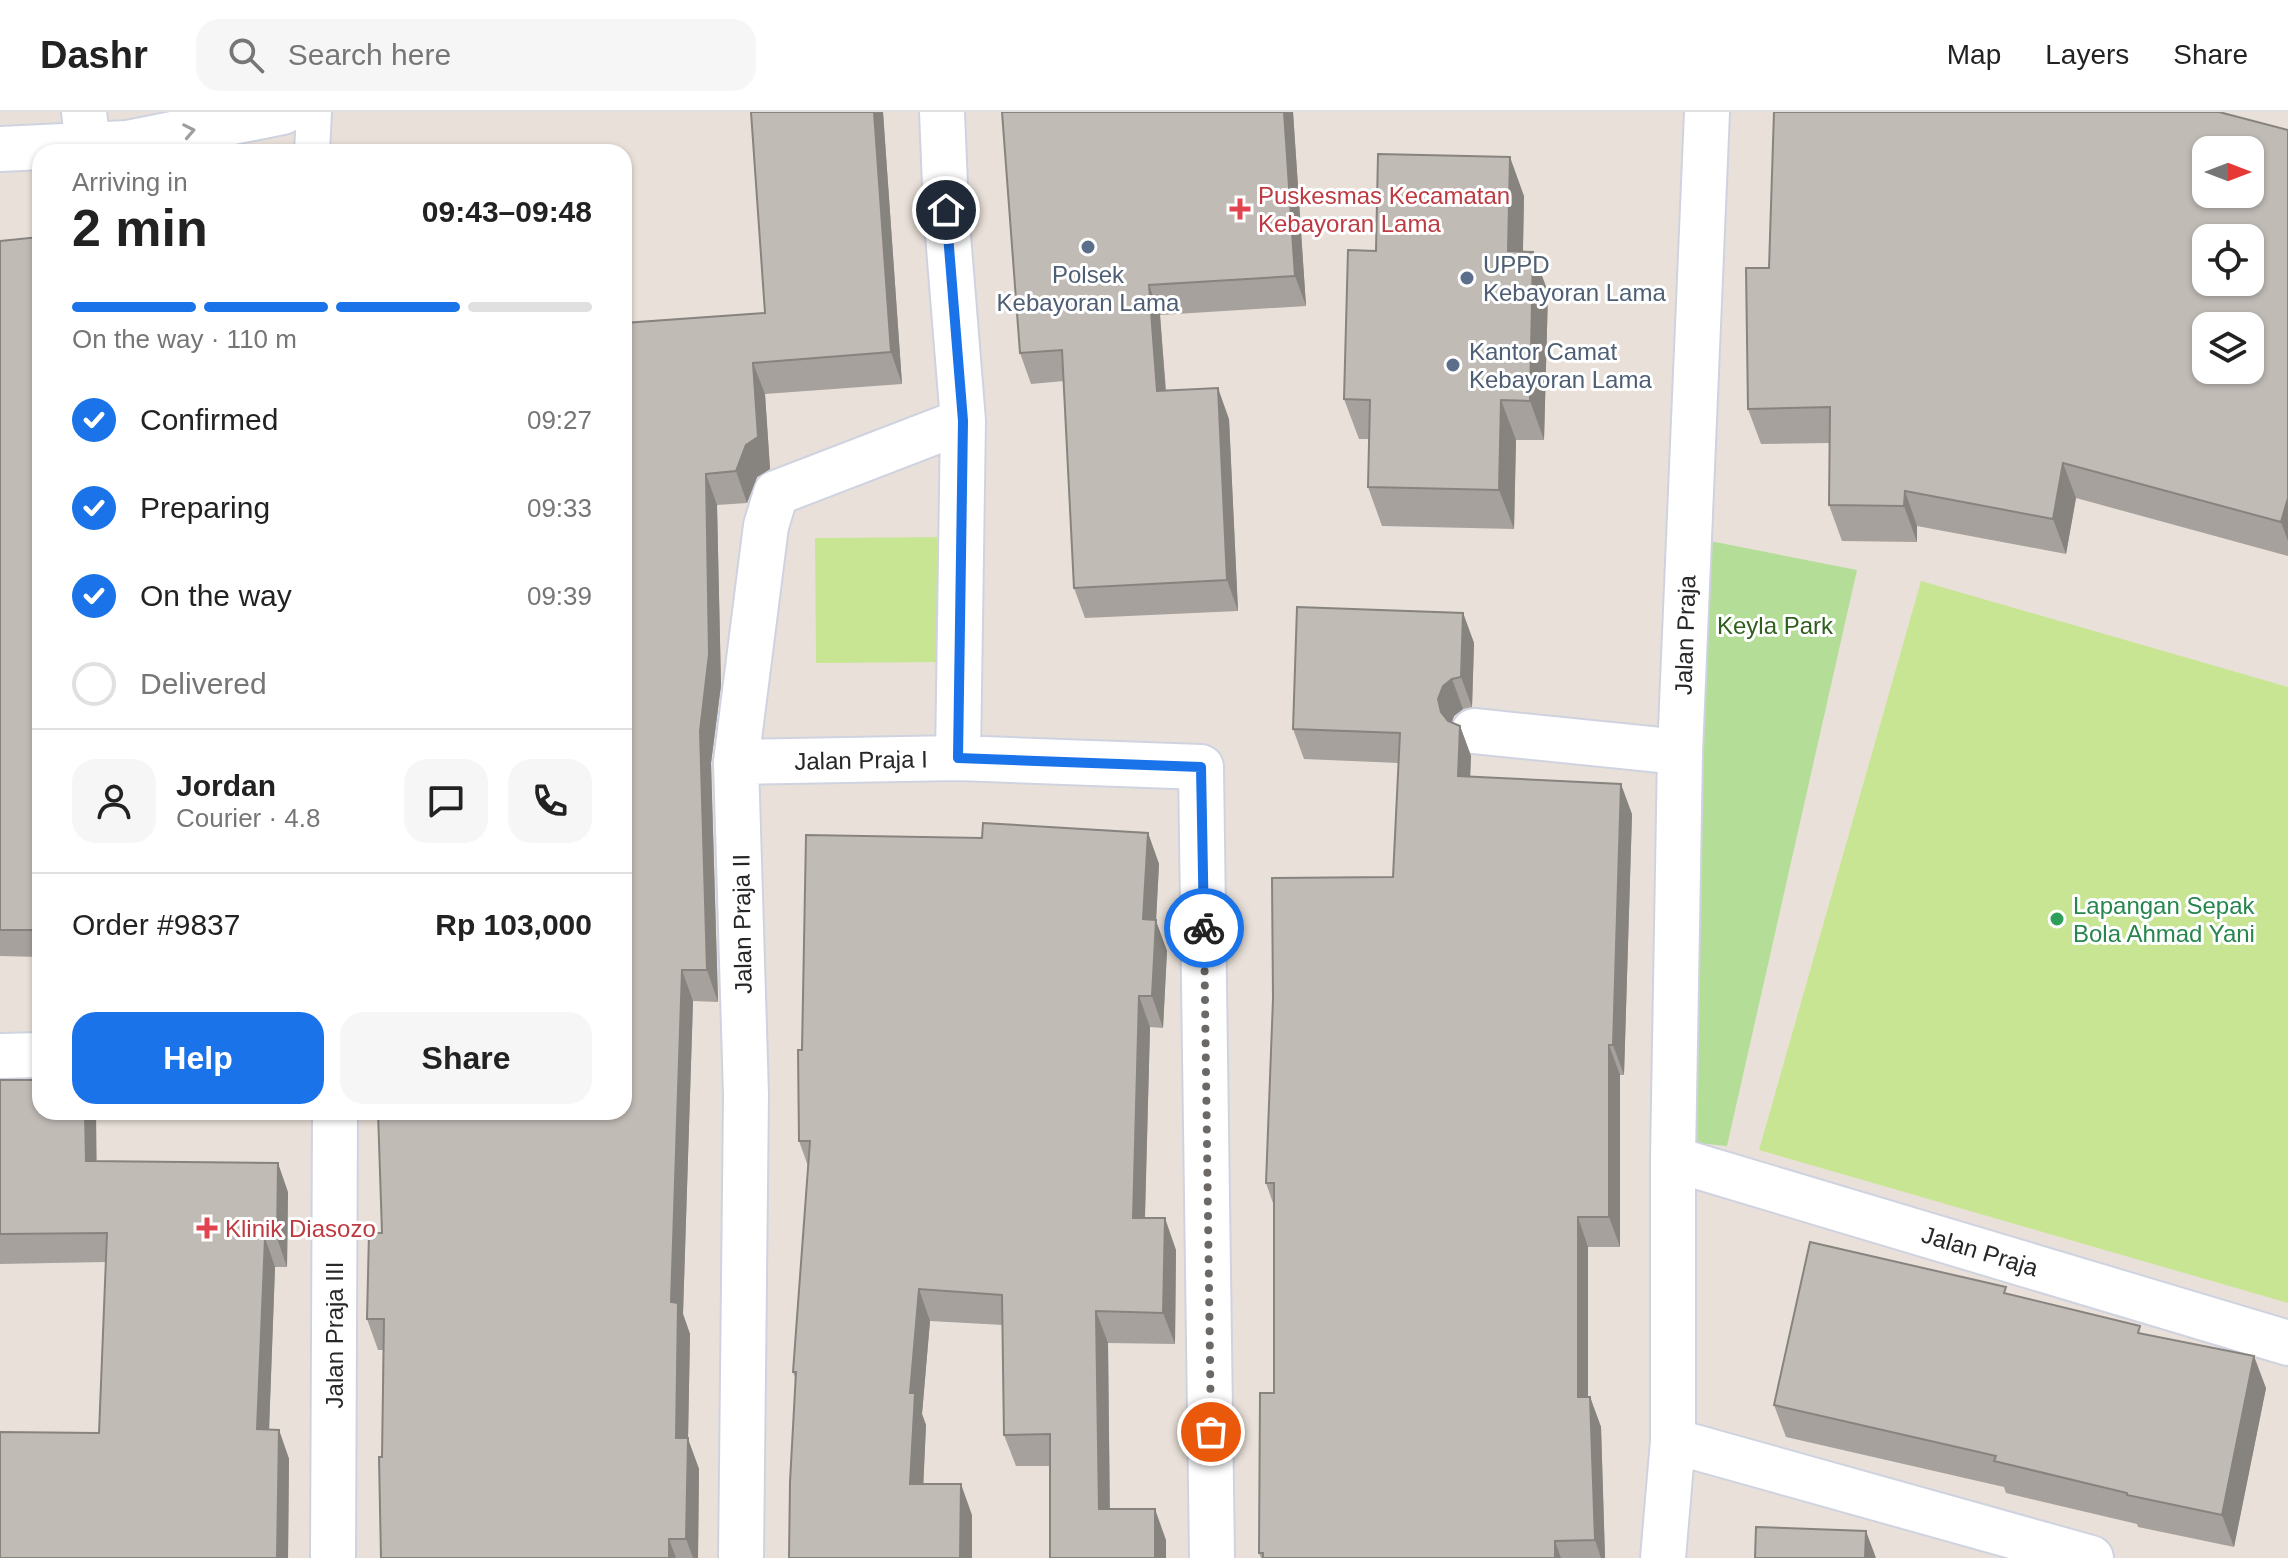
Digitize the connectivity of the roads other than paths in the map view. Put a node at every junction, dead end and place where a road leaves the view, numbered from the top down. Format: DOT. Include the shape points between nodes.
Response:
graph roads {
  1 [pos="283,112"];
  2 [pos="314,112"];
  3 [pos="942,112"];
  4 [pos="1707,112"];
  5 [pos="87,137"];
  6 [pos="36,144"];
  7 [pos="312,144"];
  8 [pos="32,145"];
  9 [pos="0,149"];
  10 [pos="963,421"];
  11 [pos="1474,731"];
  12 [pos="1680,752"];
  13 [pos="958,758"];
  14 [pos="736,762"];
  15 [pos="32,1055"];
  16 [pos="0,1056"];
  17 [pos="335,1120"];
  18 [pos="1673,1159"];
  19 [pos="2288,1343"];
  20 [pos="1673,1441"];
  21 [pos="333,1558"];
  22 [pos="741,1558"];
  23 [pos="1212,1558"];
  24 [pos="1663,1558"];
  25 [pos="2091,1558"];
  5 -- 1 [label="street, one-way" via="127,143"];
  2 -- 7 [label="lane"];
  3 -- 10 [label="street"];
  4 -- 12 [label="street, Jalan Praja"];
  5 -- 6 [label="street"];
  8 -- 9 [label="street"];
  10 -- 13 [label="street"];
  10 -- 14 [label="street, Jalan Praja II" via="776,493 766,526"];
  11 -- 12 [label="street"];
  12 -- 18 [label="street, Jalan Praja"];
  13 -- 14 [label="street, Jalan Praja I"];
  13 -- 23 [label="street, Jalan Praja I" via="1202,769"];
  14 -- 22 [label="street, Jalan Praja II" via="746,1095"];
  15 -- 16 [label="street"];
  17 -- 21 [label="street, Jalan Praja III"];
  18 -- 19 [label="street, Jalan Praja"];
  18 -- 20 [label="street, Jalan Praja"];
  20 -- 24 [label="street, Jalan Praja"];
  20 -- 25 [label="street"];
}
